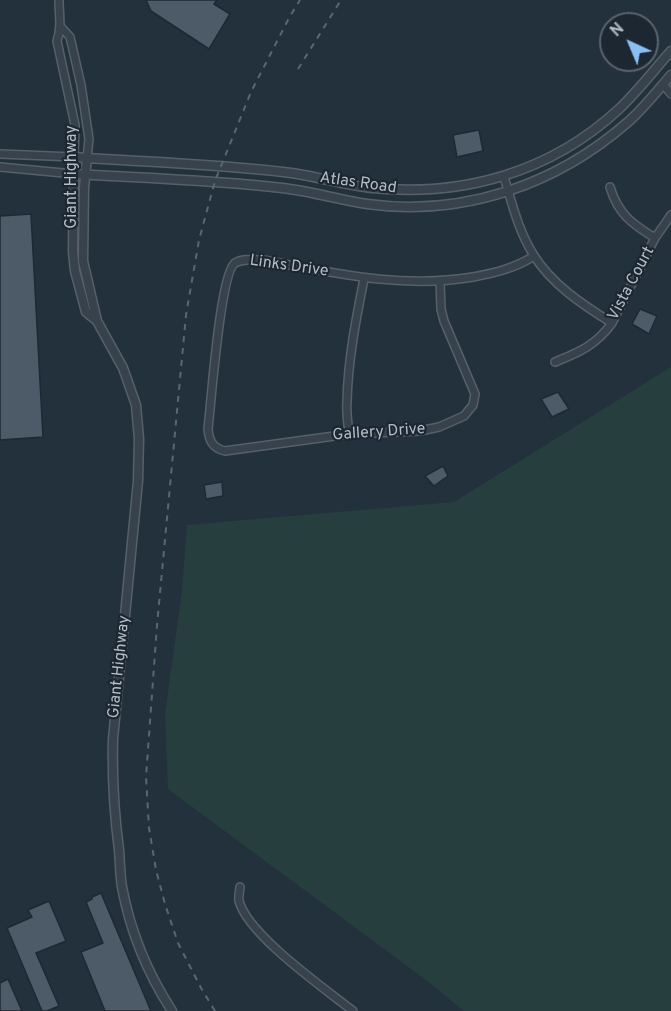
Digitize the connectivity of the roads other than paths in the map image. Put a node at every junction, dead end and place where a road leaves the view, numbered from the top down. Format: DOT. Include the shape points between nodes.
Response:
graph roads {
  1 [pos="59,0"];
  2 [pos="61,27"];
  3 [pos="671,51"];
  4 [pos="671,75"];
  5 [pos="663,84"];
  6 [pos="671,94"];
  7 [pos="0,154"];
  8 [pos="74,157"];
  9 [pos="87,158"];
  10 [pos="0,167"];
  11 [pos="74,174"];
  12 [pos="86,174"];
  13 [pos="504,177"];
  14 [pos="610,187"];
  15 [pos="508,192"];
  16 [pos="671,215"];
  17 [pos="655,238"];
  18 [pos="534,256"];
  19 [pos="364,279"];
  20 [pos="440,282"];
  21 [pos="97,321"];
  22 [pos="612,323"];
  23 [pos="555,362"];
  24 [pos="349,434"];
  25 [pos="220,450"];
  26 [pos="240,887"];
  27 [pos="172,1011"];
  28 [pos="353,1011"];
  1 -- 2 [label="street, Giant Highway"];
  2 -- 8 [label="street, Giant Highway" via="57,41 75,125"];
  2 -- 9 [label="street, Giant Highway" via="70,37 81,85 89,139"];
  3 -- 13 [label="street, Atlas Road" via="629,99 587,135"];
  4 -- 5 [label="street, Atlas Road"];
  5 -- 6 [label="street"];
  5 -- 15 [label="street, Atlas Road" via="629,122 588,154"];
  7 -- 8 [label="street, Atlas Road"];
  8 -- 9 [label="street, Atlas Road"];
  8 -- 11 [label="street, Giant Highway"];
  9 -- 12 [label="street, Giant Highway"];
  9 -- 13 [label="street, Atlas Road" via="246,167 403,190 441,189"];
  10 -- 11 [label="street, Atlas Road"];
  11 -- 12 [label="street, Atlas Road"];
  11 -- 21 [label="street, Giant Highway" via="75,271 86,312"];
  12 -- 15 [label="street, Atlas Road" via="244,183 402,206 442,205"];
  12 -- 21 [label="street, Giant Highway" via="84,261"];
  13 -- 15 [label="street"];
  14 -- 17 [label="street" via="619,209"];
  15 -- 18 [label="street"];
  16 -- 17 [label="street, Vista Court"];
  17 -- 22 [label="street, Vista Court"];
  18 -- 20 [label="street, Links Drive" via="501,271"];
  18 -- 22 [label="street" via="570,295"];
  19 -- 20 [label="street, Links Drive"];
  19 -- 24 [label="street" via="347,390"];
  19 -- 25 [label="street, Links Drive" via="263,260 235,263 230,269 219,327 208,429 209,440"];
  20 -- 24 [label="street, Gallery Drive" via="444,321 474,394 472,408 440,428"];
  21 -- 27 [label="street, Giant Highway" via="123,368 136,405 139,439 113,739 112,779 122,886 134,929 156,984"];
  22 -- 23 [label="street, Vista Court" via="593,344"];
  24 -- 25 [label="street, Gallery Drive"];
  26 -- 28 [label="street" via="239,900 250,922 277,950"];
}
